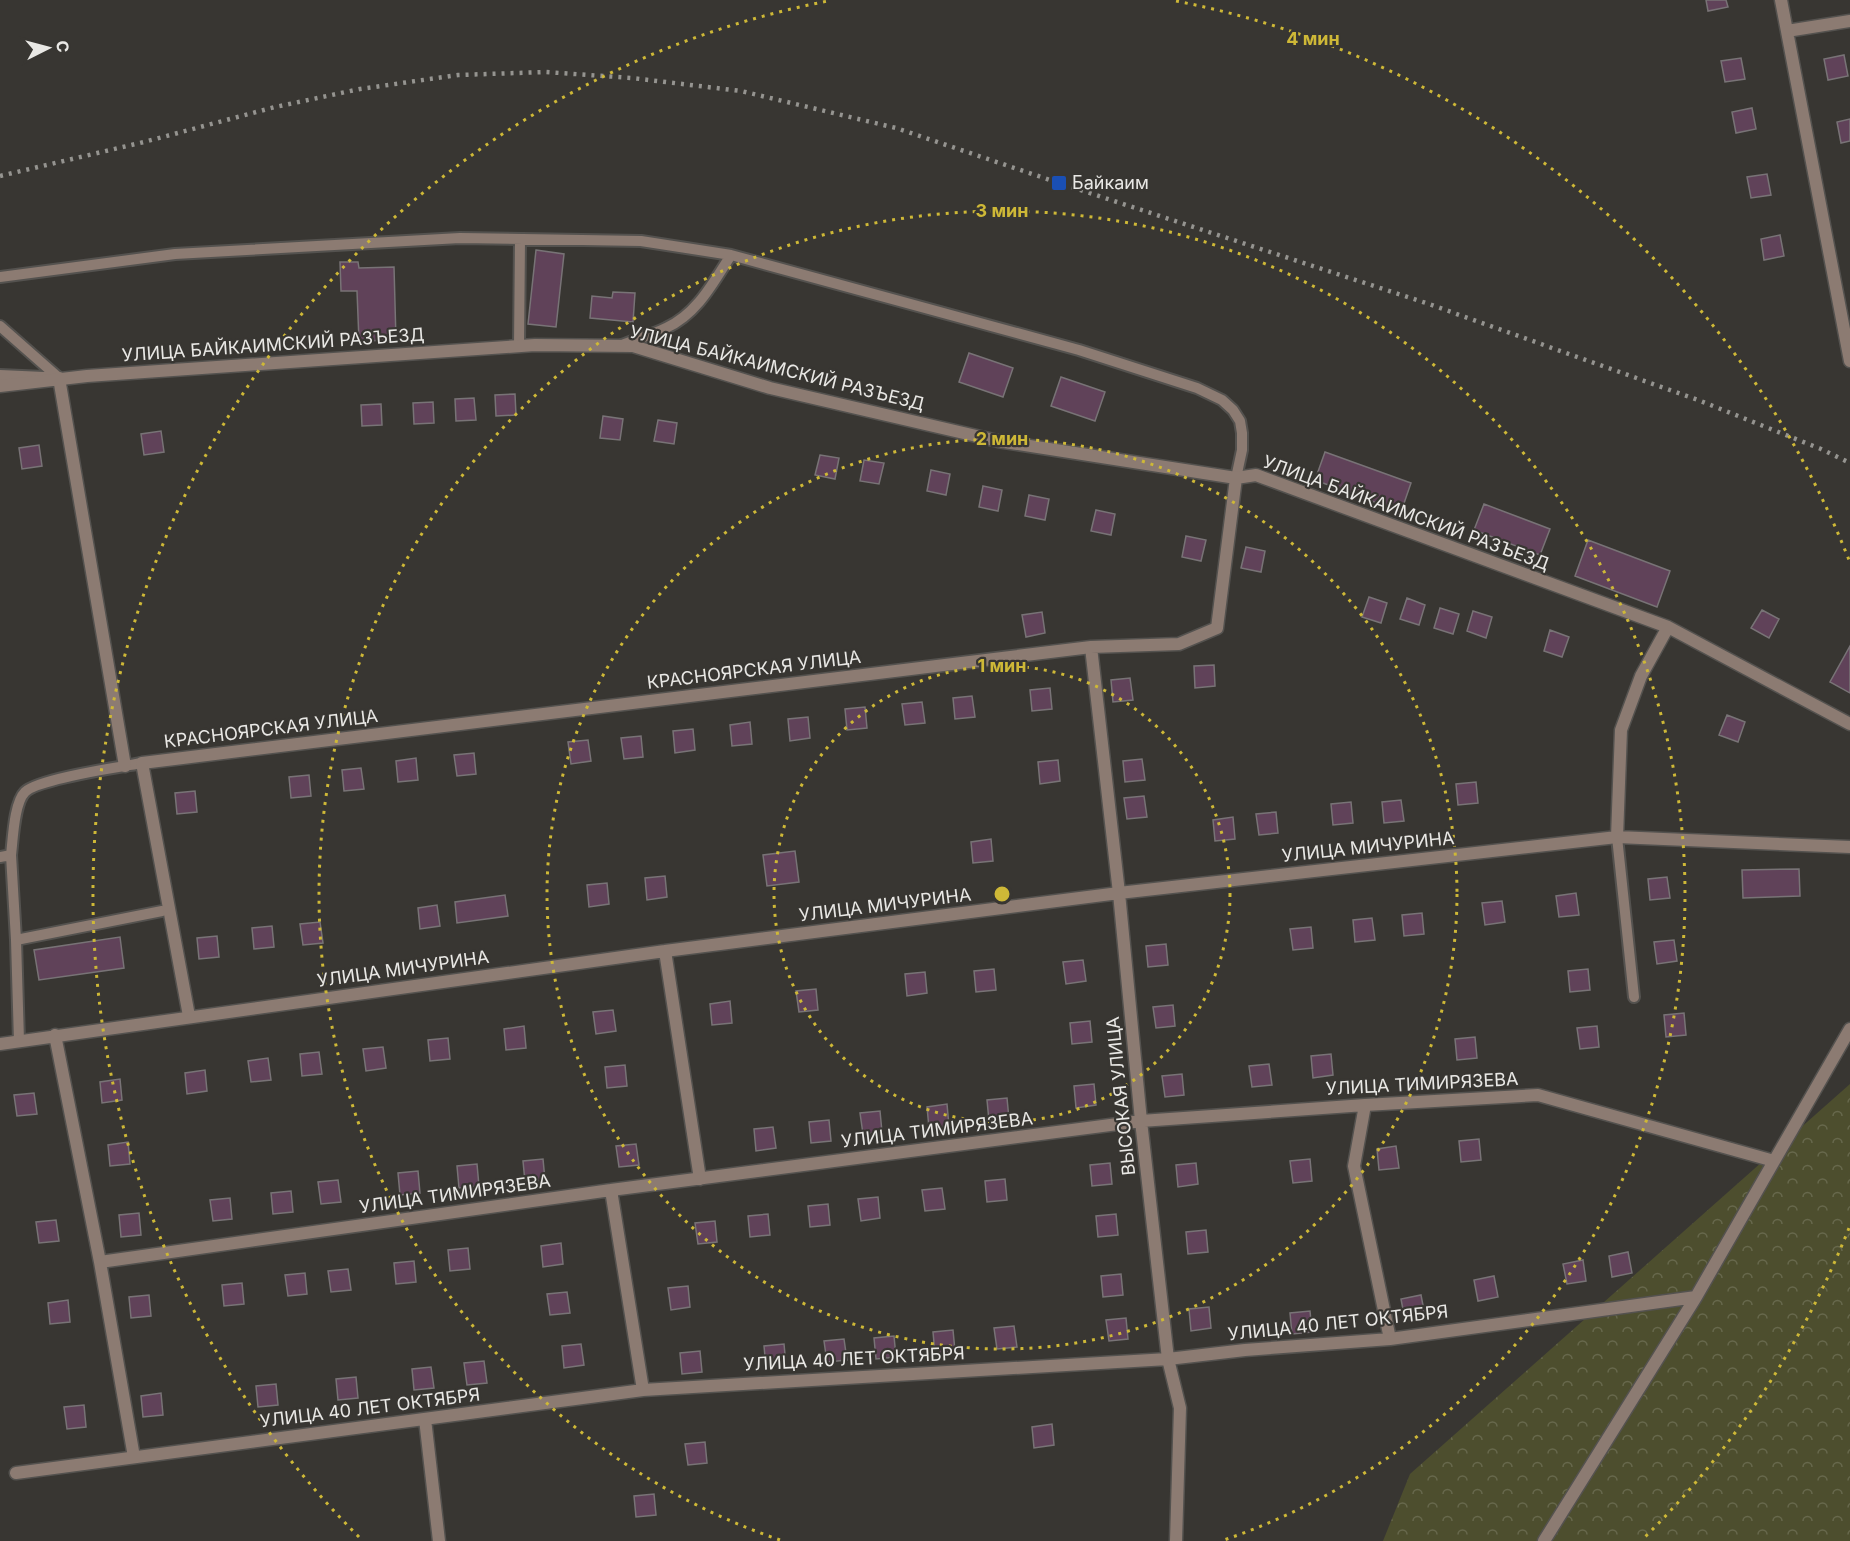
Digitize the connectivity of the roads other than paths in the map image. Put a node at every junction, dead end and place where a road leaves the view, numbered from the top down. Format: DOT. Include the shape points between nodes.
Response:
graph roads {
  1 [pos="1781,0"];
  2 [pos="1850,21"];
  3 [pos="1787,31"];
  4 [pos="520,239"];
  5 [pos="731,255"];
  6 [pos="0,277"];
  7 [pos="0,326"];
  8 [pos="519,346"];
  9 [pos="617,346"];
  10 [pos="1850,361"];
  11 [pos="0,375"];
  12 [pos="59,378"];
  13 [pos="0,386"];
  14 [pos="1236,478"];
  15 [pos="1668,627"];
  16 [pos="1091,647"];
  17 [pos="1850,724"];
  18 [pos="142,763"];
  19 [pos="125,766"];
  20 [pos="1617,837"];
  21 [pos="1850,847"];
  22 [pos="11,855"];
  23 [pos="0,857"];
  24 [pos="1119,893"];
  25 [pos="162,911"];
  26 [pos="16,940"];
  27 [pos="665,951"];
  28 [pos="1634,997"];
  29 [pos="189,1016"];
  30 [pos="1850,1029"];
  31 [pos="55,1035"];
  32 [pos="19,1041"];
  33 [pos="0,1044"];
  34 [pos="1365,1105"];
  35 [pos="1141,1121"];
  36 [pos="1774,1161"];
  37 [pos="700,1179"];
  38 [pos="611,1190"];
  39 [pos="100,1262"];
  40 [pos="1696,1297"];
  41 [pos="1390,1339"];
  42 [pos="1168,1359"];
  43 [pos="643,1390"];
  44 [pos="425,1419"];
  45 [pos="134,1457"];
  46 [pos="16,1473"];
  47 [pos="439,1541"];
  48 [pos="1176,1541"];
  49 [pos="1544,1541"];
  1 -- 3 [label="street"];
  2 -- 3 [label="street"];
  3 -- 10 [label="street"];
  4 -- 5 [label="lane" via="641,240"];
  4 -- 6 [label="lane" via="460,238 175,254"];
  4 -- 8 [label="lane"];
  5 -- 9 [label="lane" via="705,297 685,317"];
  5 -- 14 [label="lane" via="1079,350 1197,388 1222,400 1240,421 1242,450"];
  7 -- 12 [label="lane"];
  8 -- 9 [label="street, УЛИЦА БАЙКАИМСКИЙ РАЗЪЕЗД"];
  8 -- 12 [label="street, УЛИЦА БАЙКАИМСКИЙ РАЗЪЕЗД"];
  9 -- 14 [label="street, УЛИЦА БАЙКАИМСКИЙ РАЗЪЕЗД" via="633,346 770,388 998,441"];
  11 -- 12 [label="lane"];
  12 -- 13 [label="street, УЛИЦА БАЙКАИМСКИЙ РАЗЪЕЗД"];
  12 -- 19 [label="street"];
  14 -- 15 [label="street, УЛИЦА БАЙКАИМСКИЙ РАЗЪЕЗД" via="1256,475"];
  14 -- 16 [label="street, КРАСНОЯРСКАЯ УЛИЦА" via="1217,628 1179,644"];
  15 -- 17 [label="street, УЛИЦА БАЙКАИМСКИЙ РАЗЪЕЗД"];
  15 -- 20 [label="street" via="1641,676 1621,729"];
  16 -- 18 [label="street, КРАСНОЯРСКАЯ УЛИЦА"];
  16 -- 24 [label="street, ВЫСОКАЯ УЛИЦА"];
  18 -- 19 [label="lane"];
  18 -- 29 [label="street"];
  19 -- 22 [label="lane" via="43,783 24,792 14,817"];
  20 -- 21 [label="street, УЛИЦА МИЧУРИНА"];
  20 -- 24 [label="street, УЛИЦА МИЧУРИНА"];
  20 -- 28 [label="lane"];
  22 -- 23 [label="lane"];
  22 -- 26 [label="lane"];
  24 -- 27 [label="street, УЛИЦА МИЧУРИНА"];
  24 -- 35 [label="street, ВЫСОКАЯ УЛИЦА"];
  25 -- 26 [label="lane"];
  26 -- 32 [label="lane"];
  27 -- 29 [label="street, УЛИЦА МИЧУРИНА"];
  27 -- 37 [label="street"];
  29 -- 31 [label="street, УЛИЦА МИЧУРИНА"];
  30 -- 36 [label="street"];
  31 -- 32 [label="street, УЛИЦА МИЧУРИНА"];
  31 -- 39 [label="street"];
  32 -- 33 [label="street, УЛИЦА МИЧУРИНА"];
  34 -- 35 [label="street, УЛИЦА ТИМИРЯЗЕВА"];
  34 -- 36 [label="street, УЛИЦА ТИМИРЯЗЕВА" via="1538,1095"];
  34 -- 41 [label="street" via="1354,1166"];
  35 -- 37 [label="street, УЛИЦА ТИМИРЯЗЕВА"];
  35 -- 42 [label="street, ВЫСОКАЯ УЛИЦА"];
  36 -- 40 [label="street"];
  37 -- 38 [label="street, УЛИЦА ТИМИРЯЗЕВА"];
  38 -- 39 [label="street, УЛИЦА ТИМИРЯЗЕВА"];
  38 -- 43 [label="street"];
  39 -- 45 [label="street"];
  40 -- 41 [label="street, УЛИЦА 40 ЛЕТ ОКТЯБРЯ"];
  40 -- 49 [label="street"];
  41 -- 42 [label="street, УЛИЦА 40 ЛЕТ ОКТЯБРЯ"];
  42 -- 43 [label="street, УЛИЦА 40 ЛЕТ ОКТЯБРЯ"];
  42 -- 48 [label="street, ВЫСОКАЯ УЛИЦА" via="1180,1408"];
  43 -- 44 [label="street, УЛИЦА 40 ЛЕТ ОКТЯБРЯ"];
  44 -- 45 [label="street, УЛИЦА 40 ЛЕТ ОКТЯБРЯ"];
  44 -- 47 [label="street"];
  45 -- 46 [label="street, УЛИЦА 40 ЛЕТ ОКТЯБРЯ"];
}
